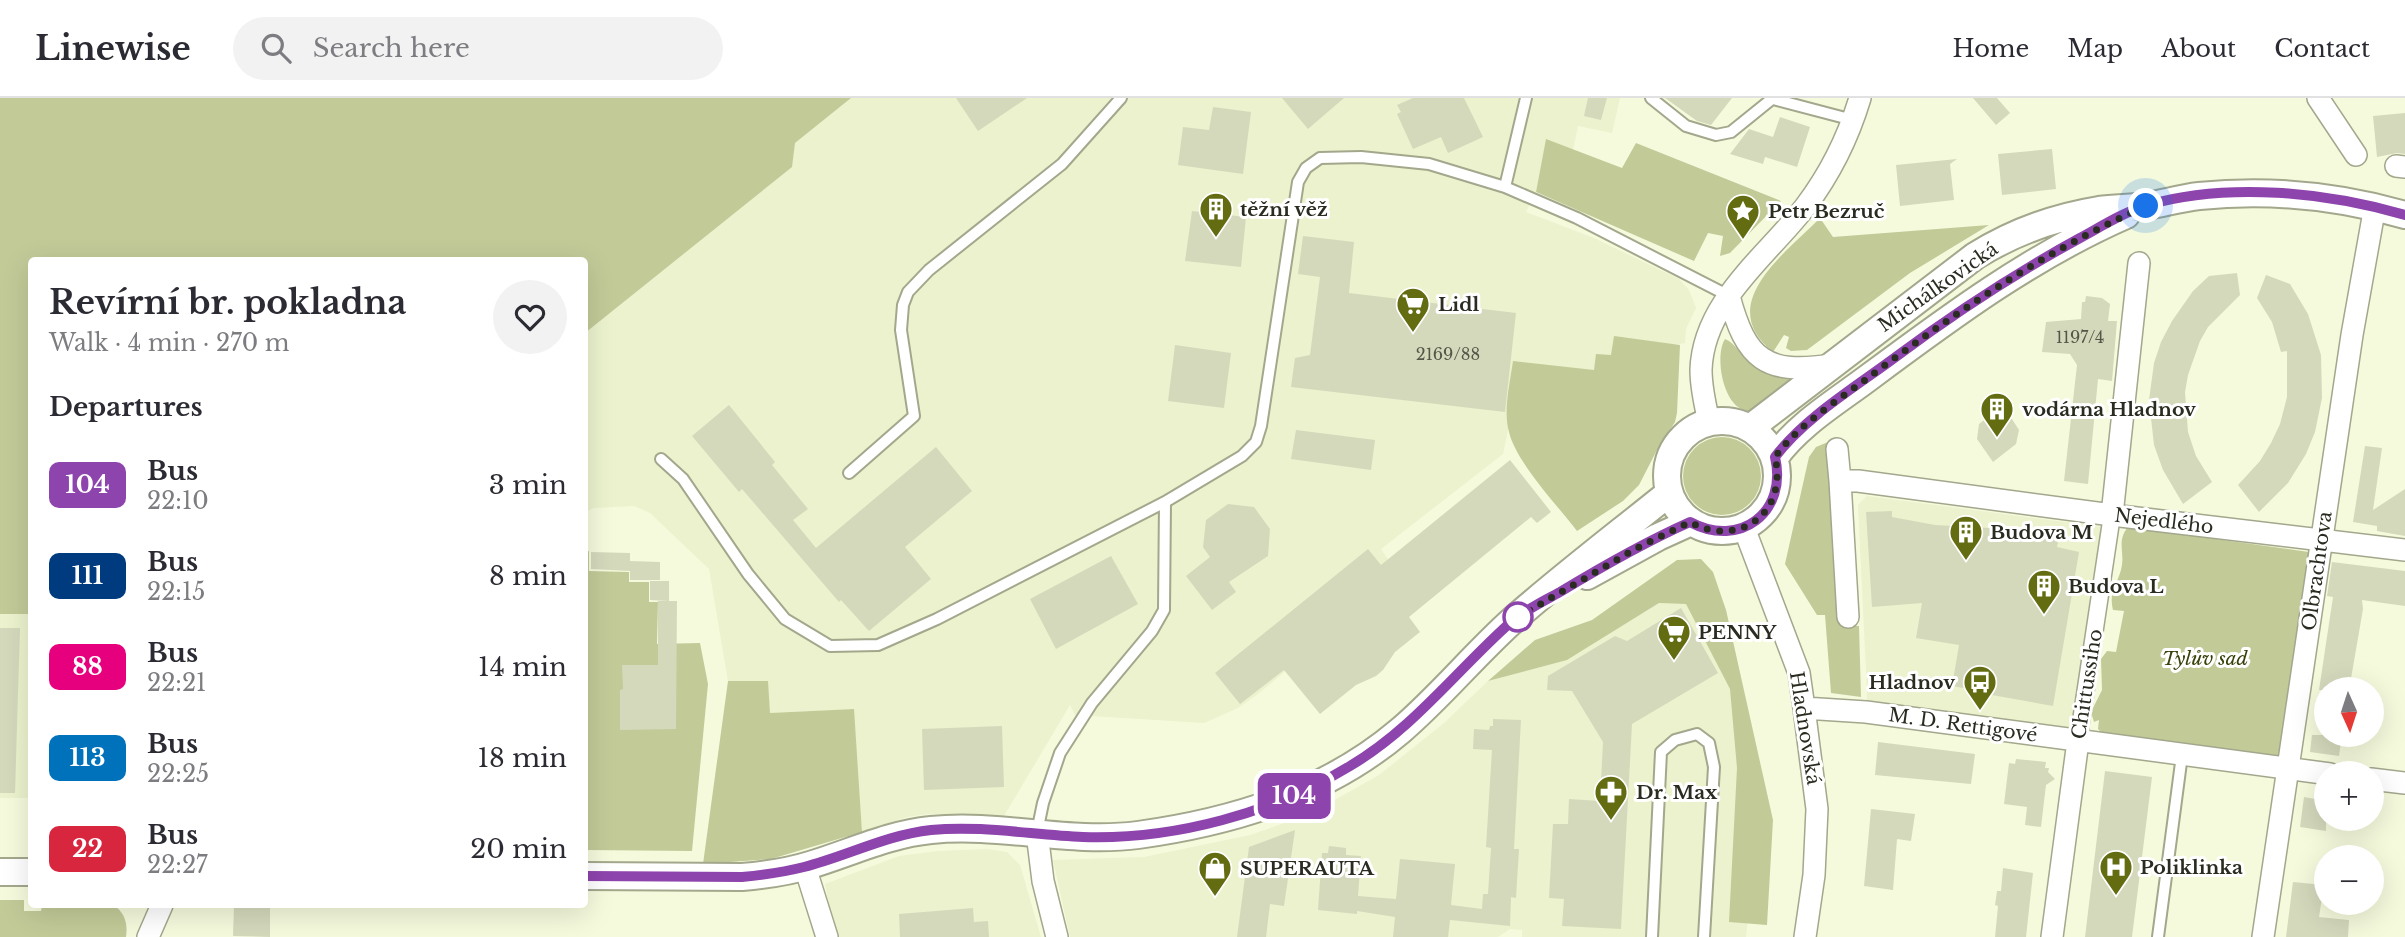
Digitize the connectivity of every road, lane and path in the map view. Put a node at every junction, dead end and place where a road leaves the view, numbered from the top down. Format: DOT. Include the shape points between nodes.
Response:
graph roads {
  1 [pos="1121,98"];
  2 [pos="1526,98"];
  3 [pos="1651,98"];
  4 [pos="1773,98"];
  5 [pos="1860,98"];
  6 [pos="2318,98"];
  7 [pos="1853,120"];
  8 [pos="2356,155"];
  9 [pos="1505,187"];
  10 [pos="2146,206"];
  11 [pos="2375,206"];
  12 [pos="2405,215"];
  13 [pos="2139,263"];
  14 [pos="1730,296"];
  15 [pos="1831,365"];
  16 [pos="1709,422"];
  17 [pos="1750,428"];
  18 [pos="1837,449"];
  19 [pos="1775,457"];
  20 [pos="661,459"];
  21 [pos="849,473"];
  22 [pos="1840,481"];
  23 [pos="1669,493"];
  24 [pos="1165,502"];
  25 [pos="2112,515"];
  26 [pos="1690,522"];
  27 [pos="1744,528"];
  28 [pos="2322,539"];
  29 [pos="2405,550"];
  30 [pos="1848,617"];
  31 [pos="1513,620"];
  32 [pos="1804,708"];
  33 [pos="2078,741"];
  34 [pos="2182,755"];
  35 [pos="2288,769"];
  36 [pos="2314,772"];
  37 [pos="2384,781"];
  38 [pos="2405,783"];
  39 [pos="1037,834"];
  40 [pos="805,867"];
  41 [pos="0,872"];
  42 [pos="28,873"];
  43 [pos="588,876"];
  44 [pos="161,908"];
  45 [pos="148,937"];
  46 [pos="827,937"];
  47 [pos="1057,937"];
  48 [pos="1652,937"];
  49 [pos="1704,937"];
  50 [pos="1805,937"];
  51 [pos="2052,937"];
  52 [pos="2158,937"];
  53 [pos="2263,937"];
  1 -- 21 [label="lane" via="1068,158 908,292 901,330 914,416"];
  2 -- 9 [label="lane"];
  3 -- 4 [label="lane" via="1686,127 1716,135 1731,132"];
  4 -- 7 [label="lane"];
  5 -- 7 [label="street"];
  6 -- 8 [label="street"];
  7 -- 14 [label="street" via="1815,193"];
  9 -- 14 [label="lane"];
  9 -- 24 [label="lane" via="1429,164 1362,157 1320,158 1307,168 1298,182 1256,442 1227,466"];
  10 -- 11 [label="street, Michálkovická" via="2196,196 2249,193"];
  10 -- 15 [label="street, Michálkovická" via="2076,215 2008,238 1975,256"];
  10 -- 19 [label="street, Michálkovická" via="2055,251 1983,295 1803,426"];
  11 -- 12 [label="street, Michálkovická"];
  11 -- 28 [label="street, Olbrachtova"];
  13 -- 25 [label="street, Chittussiho"];
  14 -- 15 [label="street" via="1744,339 1757,355 1793,369"];
  14 -- 16 [label="street" via="1704,349 1702,378"];
  15 -- 17 [label="street, Michálkovická"];
  16 -- 17 [label="street" via="1729,421"];
  16 -- 23 [label="street" via="1682,438 1673,450"];
  17 -- 19 [label="street"];
  18 -- 22 [label="street"];
  19 -- 27 [label="street" via="1774,498 1758,519"];
  20 -- 24 [label="lane" via="683,479 748,574 785,618 830,646 878,645"];
  22 -- 25 [label="street, Nejedlého"];
  22 -- 30 [label="street"];
  23 -- 26 [label="street"];
  23 -- 31 [label="street"];
  24 -- 39 [label="lane" via="1164,610 1060,753"];
  25 -- 28 [label="street, Nejedlého"];
  25 -- 33 [label="street, Chittussiho"];
  26 -- 27 [label="street" via="1712,531"];
  26 -- 31 [label="street"];
  27 -- 32 [label="street, Hladnovská" via="1798,673"];
  28 -- 29 [label="street, Nejedlého"];
  28 -- 35 [label="street, Olbrachtova"];
  31 -- 39 [label="street" via="1387,742 1296,795 1236,816 1140,834"];
  32 -- 33 [label="street, M. D. Rettigové"];
  32 -- 50 [label="street, Hladnovská" via="1817,809"];
  33 -- 34 [label="street, M. D. Rettigové"];
  33 -- 51 [label="street, Chittussiho"];
  34 -- 35 [label="street, M. D. Rettigové"];
  34 -- 52 [label="lane"];
  35 -- 36 [label="street, M. D. Rettigové"];
  35 -- 53 [label="street, Olbrachtova"];
  37 -- 38 [label="street"];
  39 -- 40 [label="street" via="921,831"];
  39 -- 47 [label="street"];
  40 -- 43 [label="street" via="742,877"];
  40 -- 46 [label="street"];
  41 -- 42 [label="street"];
  44 -- 45 [label="street"];
  48 -- 49 [label="lane" via="1661,752 1675,740 1697,734 1709,743 1714,767"];
}
